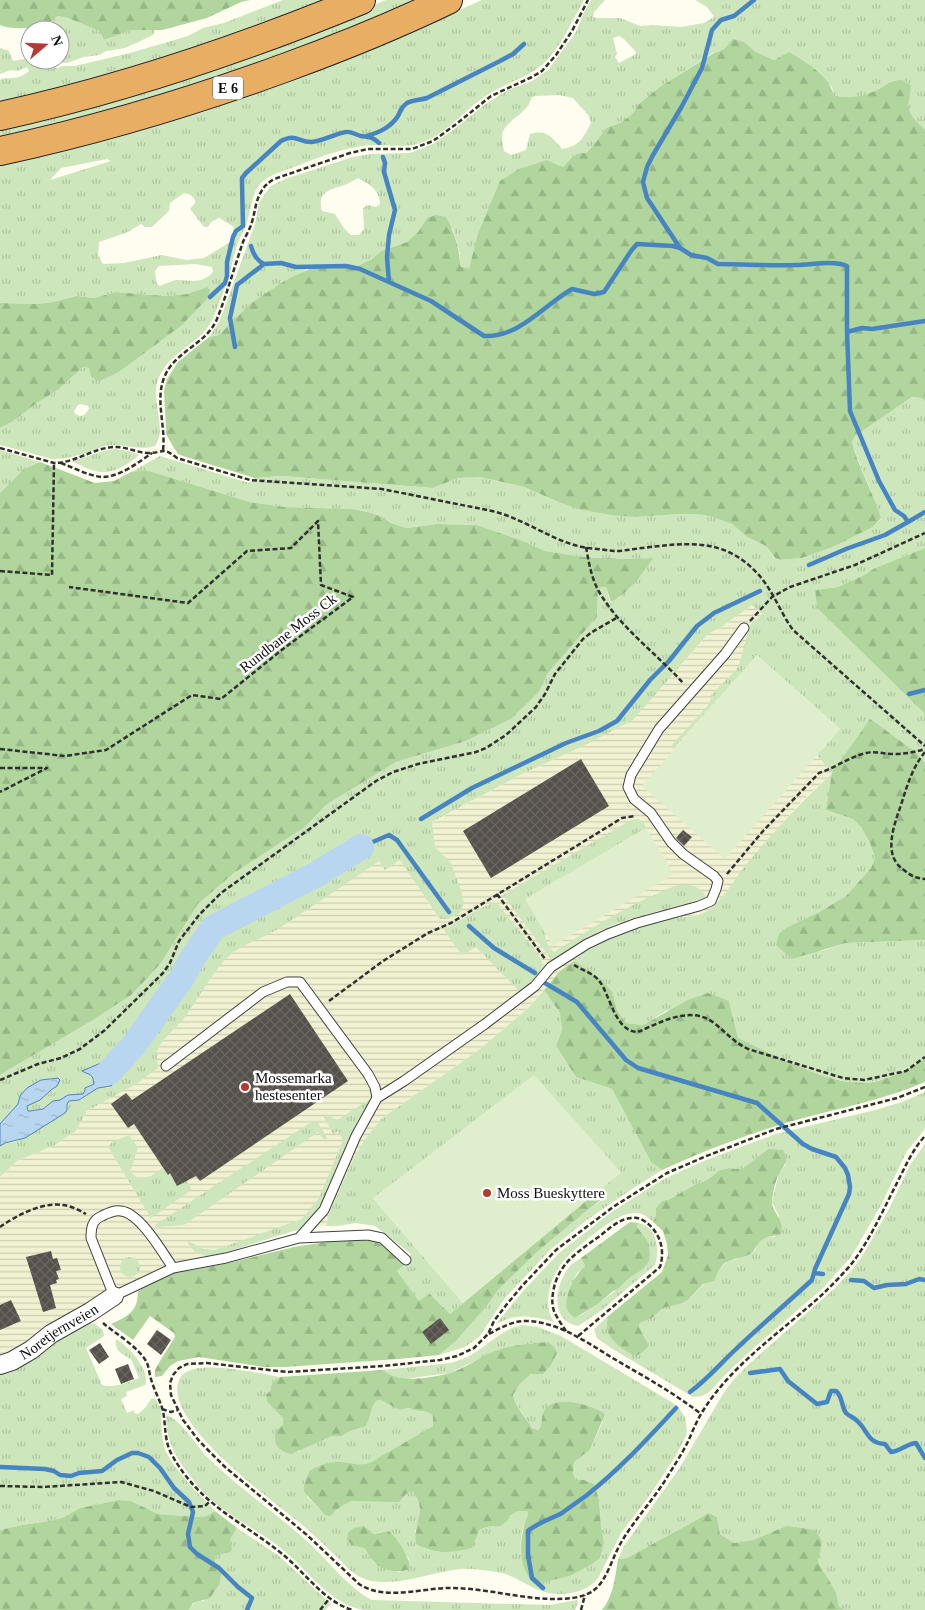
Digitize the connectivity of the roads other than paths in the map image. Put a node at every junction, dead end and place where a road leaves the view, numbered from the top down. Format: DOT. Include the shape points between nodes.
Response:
graph roads {
  1 [pos="361,0"];
  2 [pos="448,0"];
  3 [pos="0,116"];
  4 [pos="0,151"];
  5 [pos="744,628"];
  6 [pos="166,1066"];
  7 [pos="377,1098"];
  8 [pos="299,1238"];
  9 [pos="406,1260"];
  10 [pos="173,1268"];
  11 [pos="114,1296"];
  12 [pos="0,1365"];
  1 -- 3 [label="highway, E 6" via="204,60"];
  2 -- 4 [label="highway, E 6" via="328,52 244,83 148,114"];
  5 -- 7 [label="lane" via="659,729 632,775 628,788 671,842 718,881 711,901 608,934 564,959 551,967 515,1002"];
  6 -- 7 [label="lane" via="264,992 287,982 300,982 368,1074"];
  7 -- 8 [label="lane" via="356,1136 324,1210"];
  8 -- 9 [label="lane" via="368,1235 382,1238"];
  8 -- 10 [label="lane" via="226,1258"];
  10 -- 11 [label="lane"];
  10 -- 11 [label="lane" via="130,1214 113,1211 96,1219 91,1238"];
  11 -- 12 [label="street, Noretjernveien" via="50,1334 31,1350"];
}
